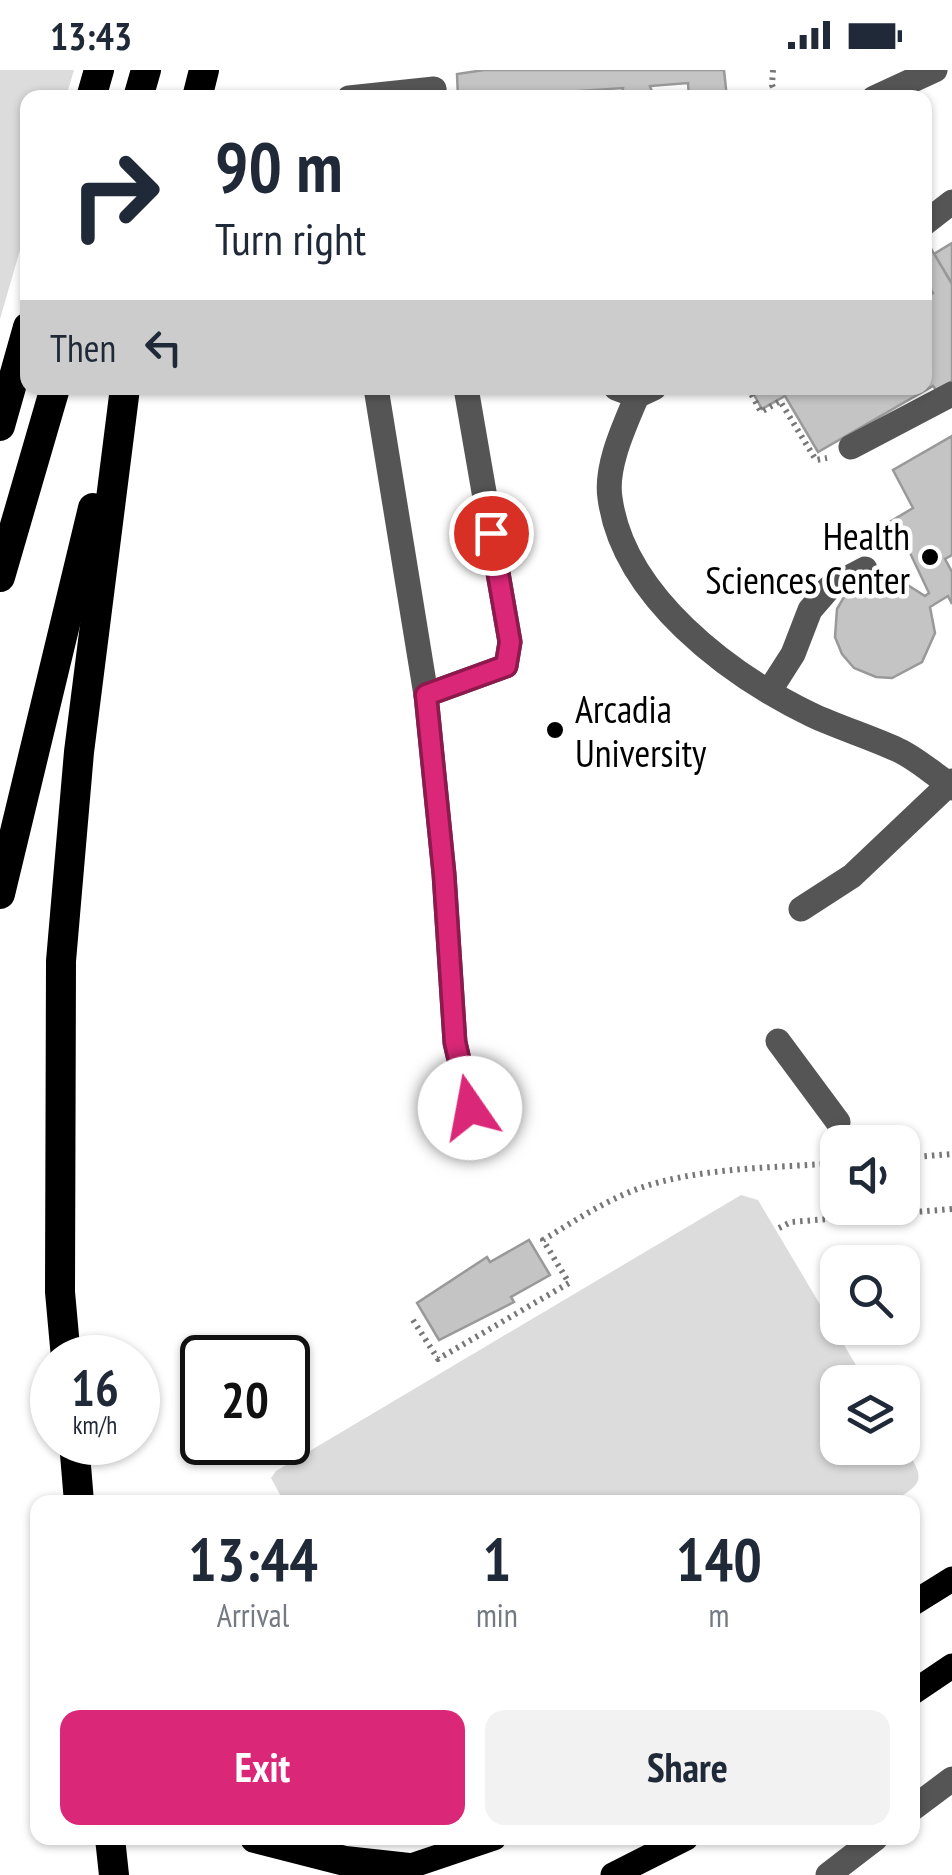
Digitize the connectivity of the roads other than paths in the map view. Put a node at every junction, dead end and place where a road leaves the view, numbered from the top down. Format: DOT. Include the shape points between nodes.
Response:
graph roads {
  1 [pos="935,70"];
  2 [pos="891,90"];
  3 [pos="952,202"];
  4 [pos="932,218"];
  5 [pos="20,355"];
  6 [pos="952,394"];
  7 [pos="53,395"];
  8 [pos="122,395"];
  9 [pos="123,395"];
  10 [pos="377,395"];
  11 [pos="467,395"];
  12 [pos="634,395"];
  13 [pos="0,426"];
  14 [pos="851,447"];
  15 [pos="866,568"];
  16 [pos="0,578"];
  17 [pos="770,690"];
  18 [pos="426,695"];
  19 [pos="951,784"];
  20 [pos="0,894"];
  21 [pos="800,909"];
  22 [pos="778,1042"];
  23 [pos="470,1108"];
  24 [pos="838,1122"];
  25 [pos="64,1335"];
  26 [pos="76,1465"];
  27 [pos="79,1495"];
  28 [pos="952,1579"];
  29 [pos="920,1599"];
  30 [pos="952,1666"];
  31 [pos="920,1688"];
  32 [pos="952,1779"];
  33 [pos="920,1803"];
  34 [pos="111,1845"];
  35 [pos="281,1845"];
  36 [pos="474,1845"];
  37 [pos="672,1845"];
  38 [pos="867,1845"];
  39 [pos="396,1872"];
  40 [pos="114,1875"];
  41 [pos="613,1875"];
  42 [pos="828,1875"];
  1 -- 2 [label="lane"];
  3 -- 4 [label="lane"];
  5 -- 13 [label="highway"];
  6 -- 14 [label="lane"];
  7 -- 16 [label="highway"];
  8 -- 20 [label="highway"];
  9 -- 25 [label="highway" via="61,961"];
  10 -- 18 [label="lane"];
  11 -- 18 [label="lane" via="510,642 506,666"];
  12 -- 17 [label="lane" via="609,496 624,548 644,584 686,628"];
  15 -- 17 [label="lane" via="829,588 810,610"];
  17 -- 19 [label="lane" via="902,752"];
  18 -- 23 [label="lane" via="455,1042"];
  19 -- 21 [label="lane" via="852,876"];
  22 -- 24 [label="lane"];
  26 -- 27 [label="highway"];
  28 -- 29 [label="main road"];
  30 -- 31 [label="main road"];
  32 -- 33 [label="lane"];
  34 -- 40 [label="highway"];
  35 -- 39 [label="highway"];
  36 -- 39 [label="main road"];
  37 -- 41 [label="main road"];
  38 -- 42 [label="lane"];
}
